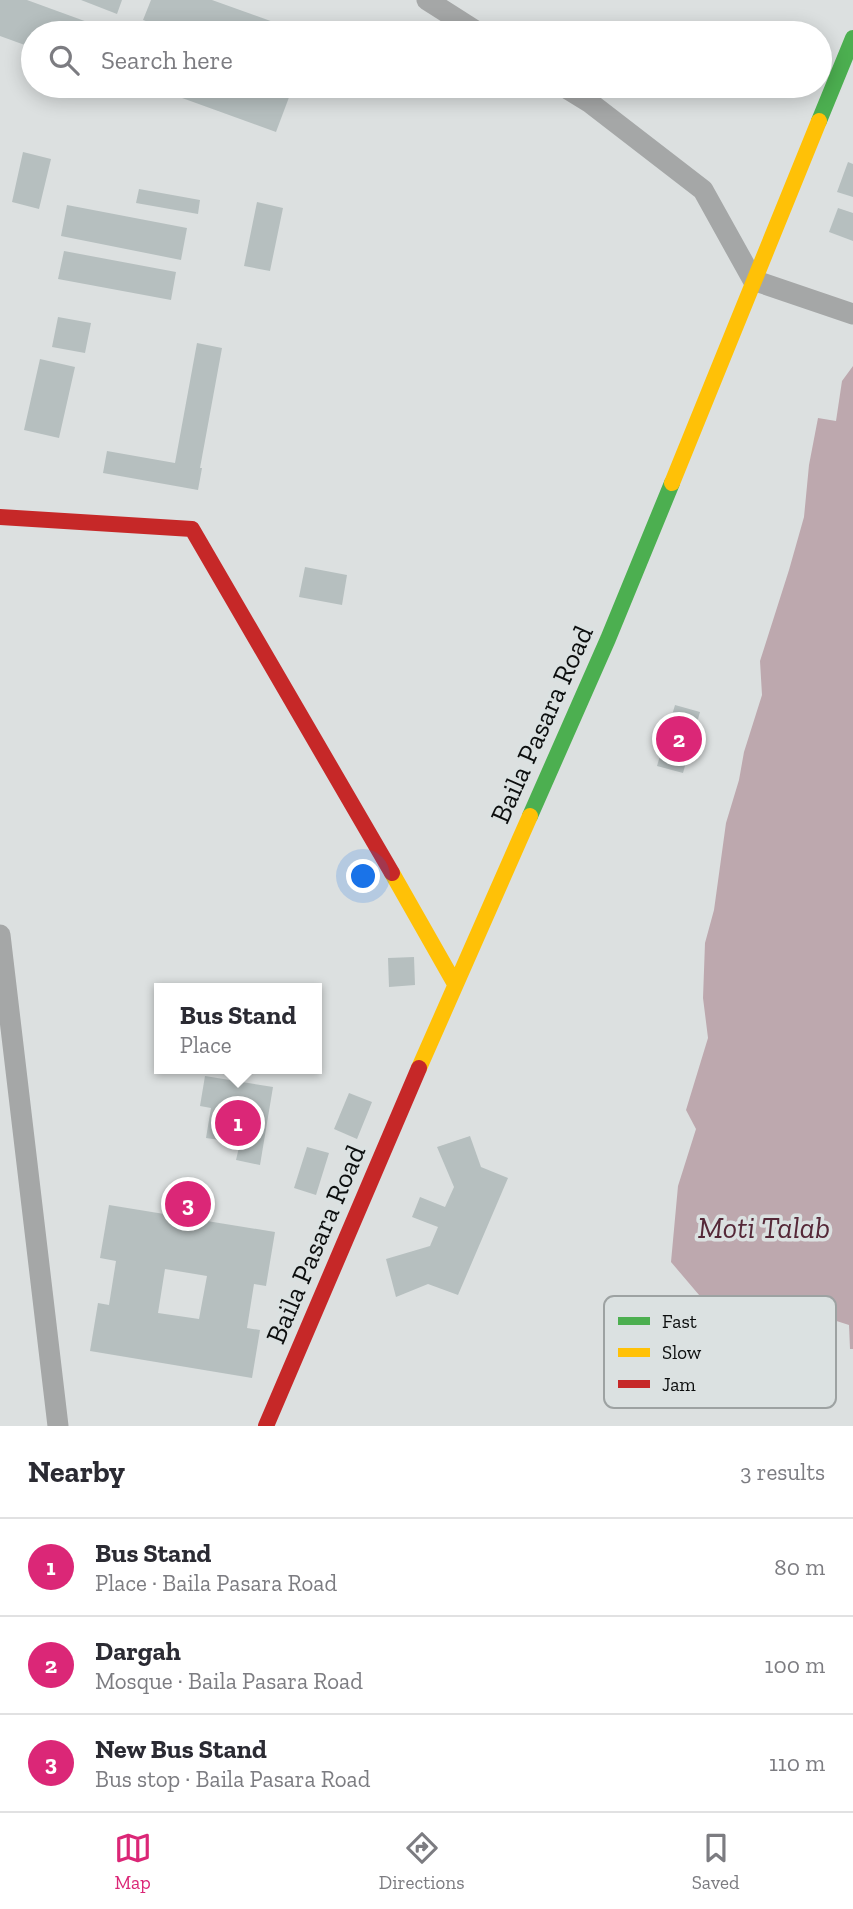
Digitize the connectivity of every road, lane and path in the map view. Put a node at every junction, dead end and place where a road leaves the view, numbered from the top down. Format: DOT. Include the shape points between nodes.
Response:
graph roads {
  1 [pos="427,0"];
  2 [pos="460,21"];
  3 [pos="853,38"];
  4 [pos="832,89"];
  5 [pos="582,98"];
  6 [pos="828,98"];
  7 [pos="753,280"];
  8 [pos="853,313"];
  9 [pos="0,517"];
  10 [pos="0,935"];
  11 [pos="454,984"];
  12 [pos="58,1426"];
  13 [pos="266,1426"];
  1 -- 2 [label="street"];
  3 -- 4 [label="street, Baila Pasara Road"];
  5 -- 7 [label="street" via="703,190"];
  6 -- 7 [label="street, Baila Pasara Road"];
  7 -- 8 [label="street"];
  7 -- 11 [label="street, Baila Pasara Road" via="608,639"];
  9 -- 11 [label="street" via="192,529 340,778"];
  10 -- 12 [label="street"];
  11 -- 13 [label="street, Baila Pasara Road"];
}
